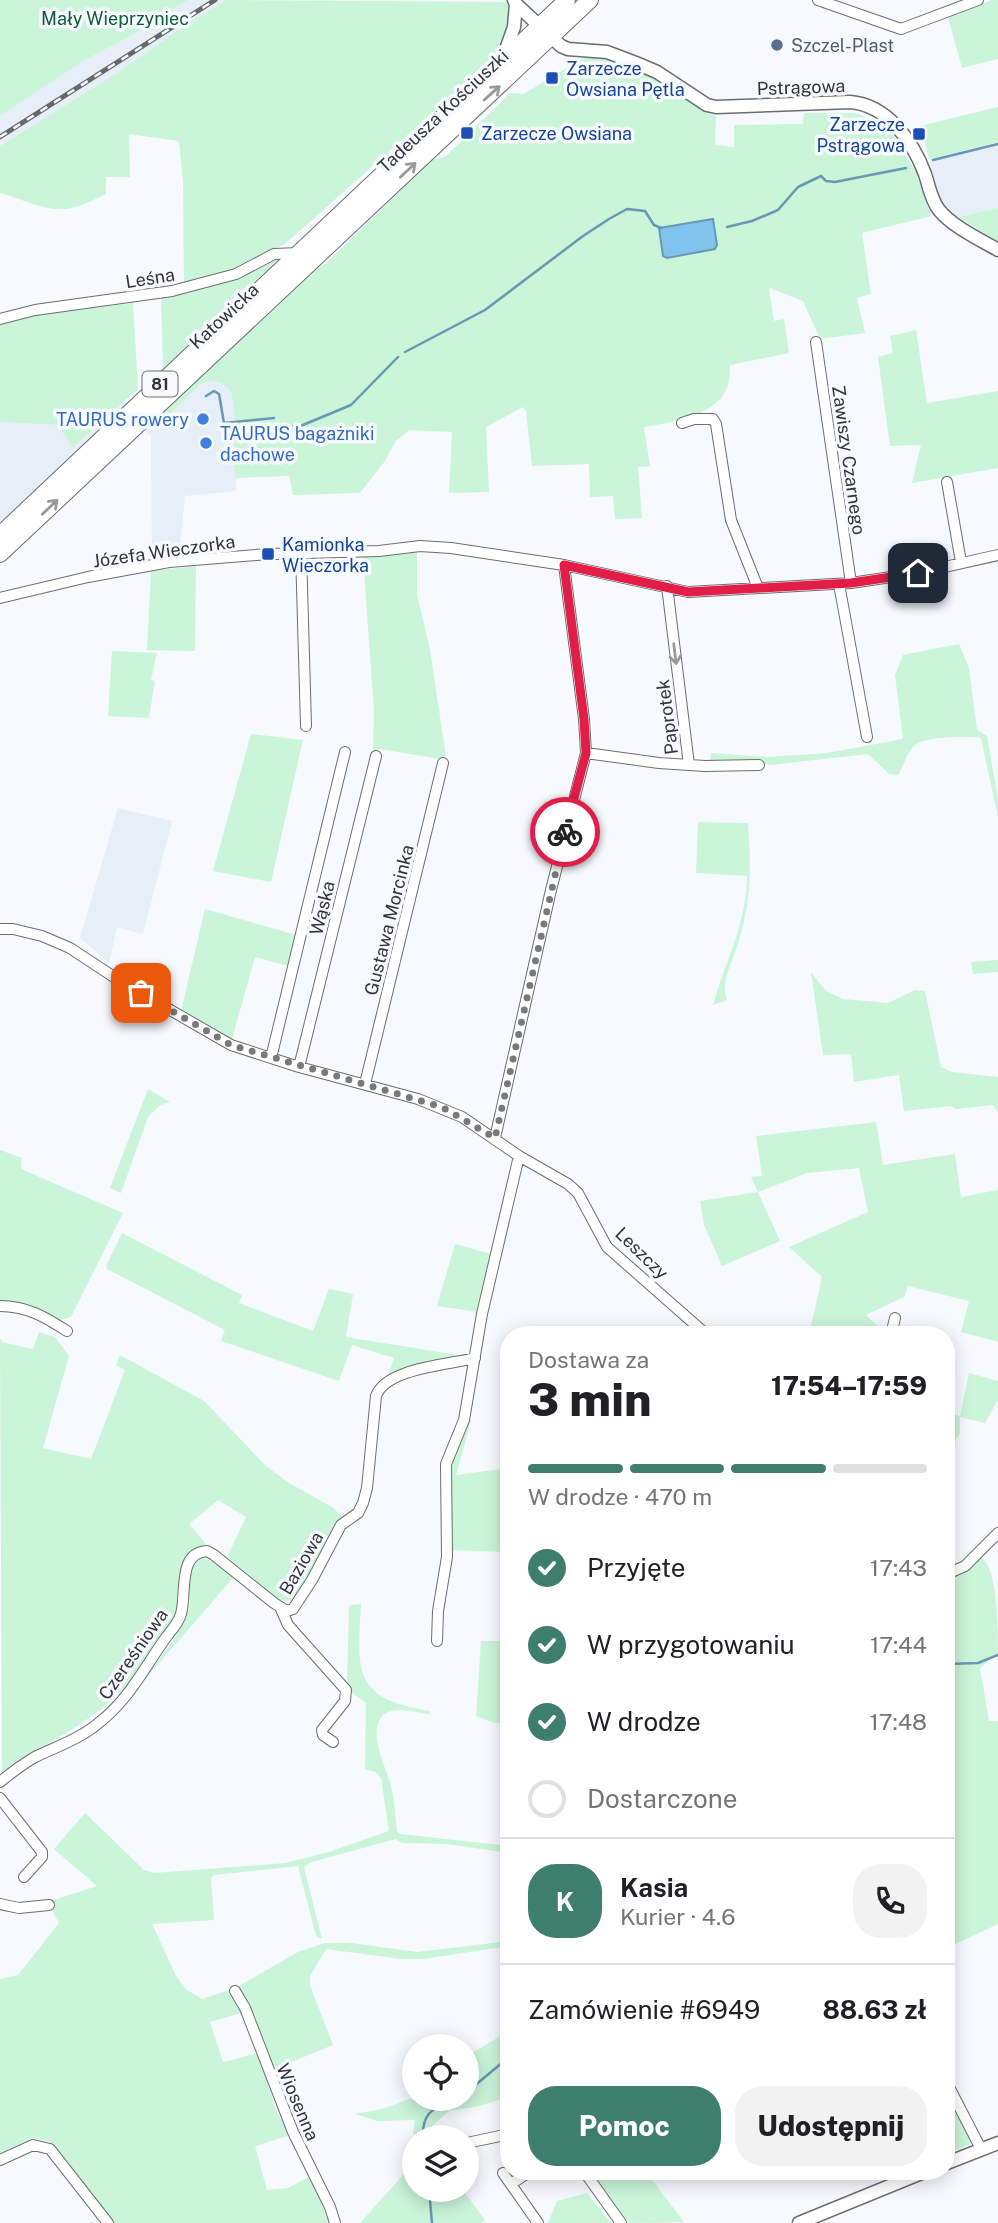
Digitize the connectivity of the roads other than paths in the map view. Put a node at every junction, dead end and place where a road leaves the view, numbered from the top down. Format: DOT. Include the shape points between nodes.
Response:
graph roads {
  1 [pos="567,0"];
  2 [pos="590,0"];
  3 [pos="818,0"];
  4 [pos="978,0"];
  5 [pos="515,2"];
  6 [pos="546,31"];
  7 [pos="501,63"];
  8 [pos="321,242"];
  9 [pos="998,250"];
  10 [pos="300,253"];
  11 [pos="0,319"];
  12 [pos="816,342"];
  13 [pos="682,423"];
  14 [pos="947,482"];
  15 [pos="0,535"];
  16 [pos="301,552"];
  17 [pos="0,554"];
  18 [pos="998,555"];
  19 [pos="961,562"];
  20 [pos="564,565"];
  21 [pos="839,583"];
  22 [pos="851,583"];
  23 [pos="667,586"];
  24 [pos="758,587"];
  25 [pos="0,598"];
  26 [pos="306,726"];
  27 [pos="866,737"];
  28 [pos="345,751"];
  29 [pos="586,753"];
  30 [pos="376,756"];
  31 [pos="443,763"];
  32 [pos="688,765"];
  33 [pos="759,765"];
  34 [pos="0,929"];
  35 [pos="271,1058"];
  36 [pos="299,1067"];
  37 [pos="365,1084"];
  38 [pos="495,1138"];
  39 [pos="519,1156"];
  40 [pos="0,1306"];
  41 [pos="895,1318"];
  42 [pos="696,1326"];
  43 [pos="893,1326"];
  44 [pos="67,1331"];
  45 [pos="475,1358"];
  46 [pos="998,1533"];
  47 [pos="186,1566"];
  48 [pos="955,1570"];
  49 [pos="281,1609"];
  50 [pos="437,1641"];
  51 [pos="333,1742"];
  52 [pos="0,1782"];
  53 [pos="0,1797"];
  54 [pos="24,1877"];
  55 [pos="0,1904"];
  56 [pos="50,1905"];
  57 [pos="235,1991"];
  58 [pos="955,2099"];
  59 [pos="500,2136"];
  60 [pos="479,2140"];
  61 [pos="998,2143"];
  62 [pos="981,2149"];
  63 [pos="0,2160"];
  64 [pos="955,2160"];
  65 [pos="508,2180"];
  66 [pos="517,2180"];
  67 [pos="591,2180"];
  68 [pos="903,2180"];
  69 [pos="511,2184"];
  70 [pos="818,2219"];
  71 [pos="108,2223"];
  72 [pos="335,2223"];
  73 [pos="538,2223"];
  74 [pos="621,2223"];
  75 [pos="799,2223"];
  1 -- 6 [label="main road, Tadeusza Kościuszki / 81"];
  2 -- 6 [label="main road, Tadeusza Kościuszki / 81"];
  3 -- 4 [label="street" via="901,29"];
  5 -- 6 [label="street"];
  5 -- 7 [label="street" via="514,27"];
  6 -- 7 [label="main road, Tadeusza Kościuszki / 81"];
  8 -- 6 [label="main road, Tadeusza Kościuszki / 81, one-way"];
  6 -- 9 [label="street, Pstrągowa" via="568,49 595,49 657,72 707,105 867,106 908,139 941,213"];
  7 -- 8 [label="main road, Tadeusza Kościuszki / 81"];
  8 -- 10 [label="main road, Katowicka / 81"];
  17 -- 8 [label="main road, Katowicka / 81, one-way"];
  10 -- 11 [label="street, Leśna" via="274,254 236,274 172,292 34,310"];
  10 -- 15 [label="main road, Katowicka / 81"];
  12 -- 22 [label="street, Zawiszy Czarnego"];
  13 -- 24 [label="street" via="705,418 716,424 731,520"];
  14 -- 19 [label="street"];
  16 -- 20 [label="street, Józefa Wieczorka" via="419,546"];
  16 -- 25 [label="street, Józefa Wieczorka" via="169,562"];
  16 -- 26 [label="street"];
  18 -- 19 [label="street, Józefa Wieczorka"];
  19 -- 22 [label="street, Józefa Wieczorka"];
  20 -- 23 [label="street, Józefa Wieczorka"];
  20 -- 29 [label="street"];
  21 -- 22 [label="street, Józefa Wieczorka"];
  21 -- 24 [label="street, Józefa Wieczorka"];
  21 -- 27 [label="street"];
  23 -- 24 [label="street, Józefa Wieczorka" via="688,592"];
  23 -- 32 [label="street, Paprotek, one-way"];
  28 -- 35 [label="street"];
  29 -- 32 [label="street, Paprotek"];
  29 -- 38 [label="street"];
  30 -- 36 [label="street, Wąska"];
  31 -- 37 [label="street, Gustawa Morcinka"];
  32 -- 33 [label="street"];
  34 -- 35 [label="street" via="58,942 202,1030"];
  35 -- 36 [label="street"];
  36 -- 37 [label="street"];
  37 -- 38 [label="street" via="442,1107"];
  38 -- 39 [label="street"];
  39 -- 42 [label="street, Leszczy" via="578,1193 607,1247"];
  39 -- 45 [label="street"];
  40 -- 44 [label="street" via="24,1308"];
  41 -- 43 [label="street"];
  45 -- 49 [label="street, Baziowa" via="400,1374 382,1384 376,1396 363,1503 358,1513 341,1525 293,1609"];
  45 -- 50 [label="street" via="464,1420 445,1471 447,1557"];
  46 -- 48 [label="street"];
  47 -- 49 [label="street, Baziowa" via="194,1555 207,1551"];
  47 -- 52 [label="street, Czereśniowa" via="181,1617 129,1693 94,1727 34,1758"];
  49 -- 51 [label="street" via="288,1625 346,1690 345,1701 322,1730"];
  53 -- 54 [label="street" via="42,1852"];
  55 -- 56 [label="street" via="19,1908"];
  57 -- 72 [label="street, Wiosenna"];
  58 -- 62 [label="street"];
  59 -- 60 [label="street"];
  61 -- 62 [label="street"];
  62 -- 64 [label="street"];
  63 -- 71 [label="street" via="33,2145 50,2149"];
  65 -- 69 [label="street"];
  66 -- 69 [label="street"];
  67 -- 74 [label="street"];
  68 -- 70 [label="street"];
  69 -- 73 [label="street"];
  70 -- 75 [label="street"];
}
